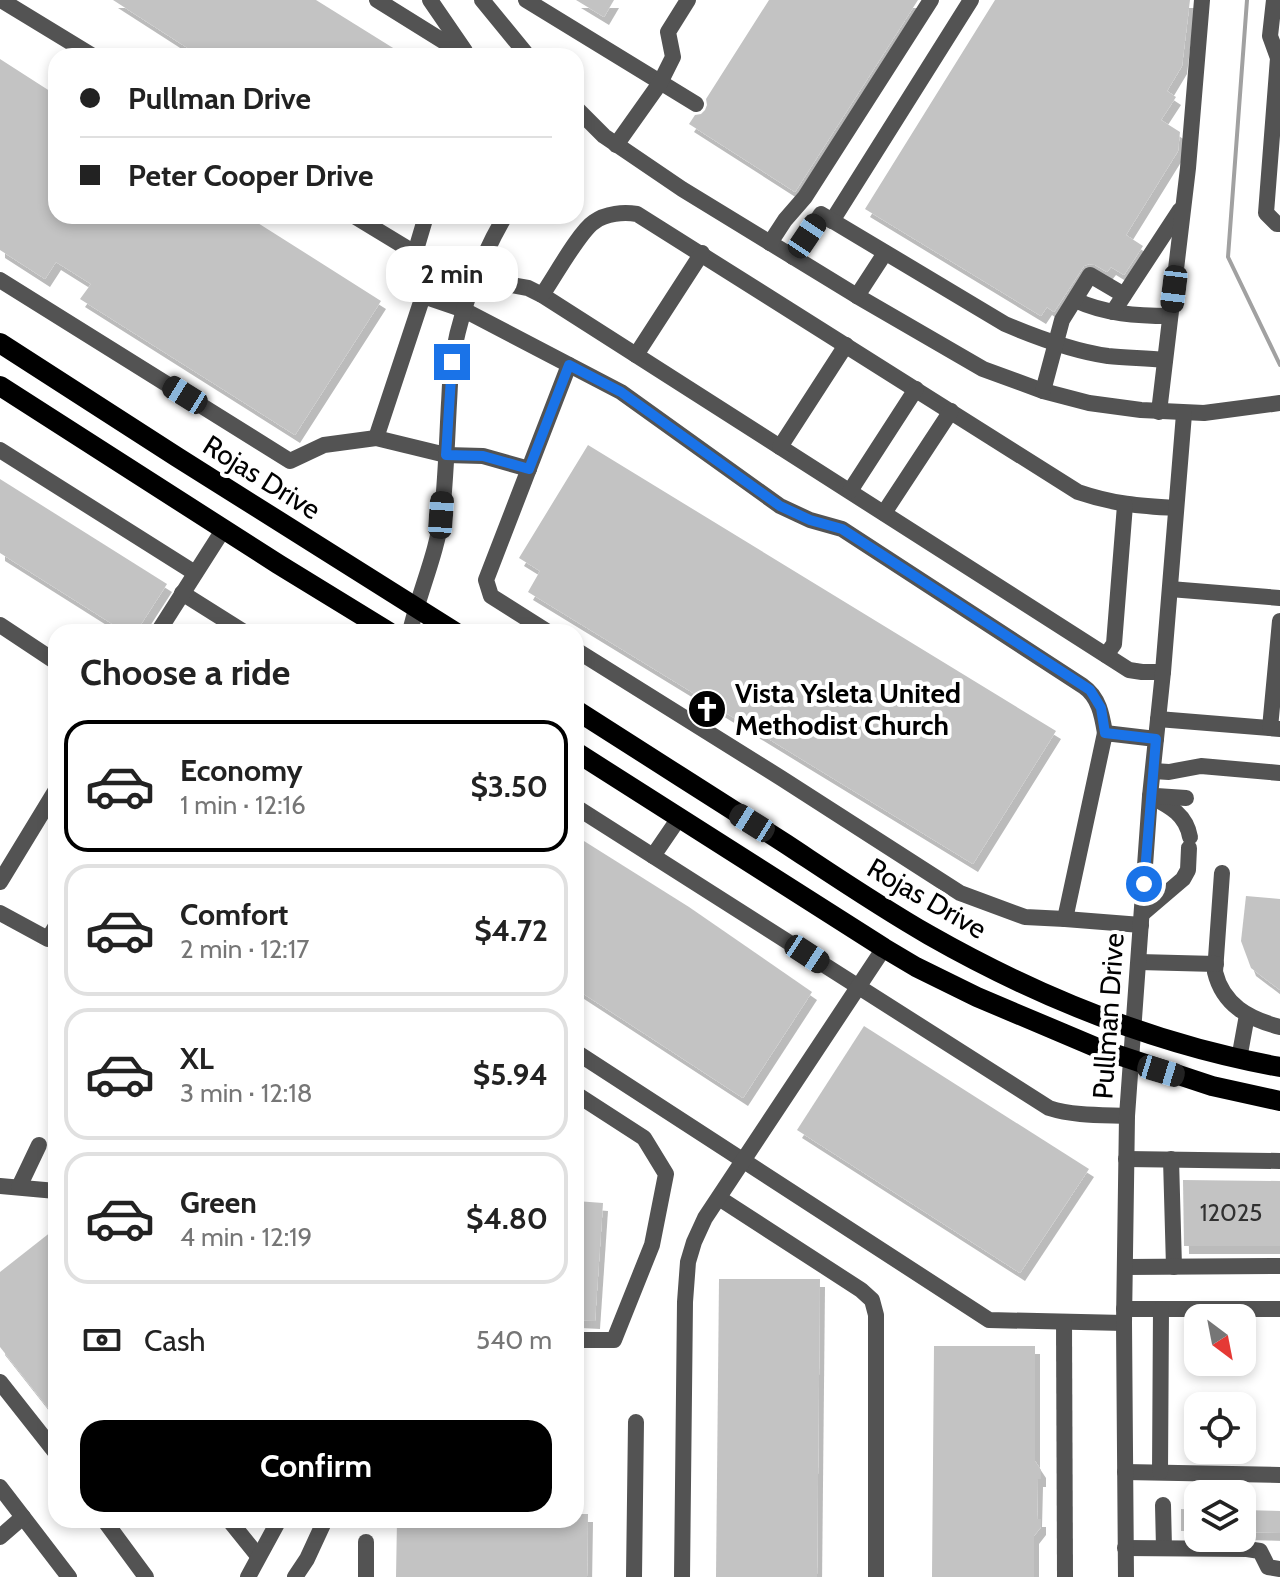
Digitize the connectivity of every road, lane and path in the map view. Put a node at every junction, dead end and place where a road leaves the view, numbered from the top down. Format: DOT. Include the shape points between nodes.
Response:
graph roads {
  1 [pos="1,0"];
  2 [pos="377,0"];
  3 [pos="430,0"];
  4 [pos="506,0"];
  5 [pos="526,0"];
  6 [pos="688,0"];
  7 [pos="931,0"];
  8 [pos="971,0"];
  9 [pos="1202,0"];
  10 [pos="1274,0"];
  11 [pos="486,5"];
  12 [pos="80,48"];
  13 [pos="455,48"];
  14 [pos="463,48"];
  15 [pos="521,48"];
  16 [pos="1279,58"];
  17 [pos="660,83"];
  18 [pos="696,104"];
  19 [pos="584,122"];
  20 [pos="616,145"];
  21 [pos="1183,206"];
  22 [pos="832,221"];
  23 [pos="367,224"];
  24 [pos="424,224"];
  25 [pos="501,224"];
  26 [pos="1280,224"];
  27 [pos="770,243"];
  28 [pos="415,253"];
  29 [pos="702,253"];
  30 [pos="885,253"];
  31 [pos="793,257"];
  32 [pos="477,271"];
  33 [pos="0,280"];
  34 [pos="542,295"];
  35 [pos="1124,295"];
  36 [pos="423,296"];
  37 [pos="857,296"];
  38 [pos="1075,300"];
  39 [pos="464,310"];
  40 [pos="1113,312"];
  41 [pos="1170,316"];
  42 [pos="0,343"];
  43 [pos="1055,343"];
  44 [pos="846,345"];
  45 [pos="636,355"];
  46 [pos="1165,360"];
  47 [pos="569,365"];
  48 [pos="0,386"];
  49 [pos="916,389"];
  50 [pos="1043,391"];
  51 [pos="1280,403"];
  52 [pos="951,411"];
  53 [pos="1159,412"];
  54 [pos="1184,414"];
  55 [pos="376,438"];
  56 [pos="780,447"];
  57 [pos="0,450"];
  58 [pos="446,455"];
  59 [pos="529,469"];
  60 [pos="850,491"];
  61 [pos="1125,505"];
  62 [pos="1176,508"];
  63 [pos="884,513"];
  64 [pos="223,530"];
  65 [pos="195,573"];
  66 [pos="1170,589"];
  67 [pos="182,593"];
  68 [pos="1280,598"];
  69 [pos="416,607"];
  70 [pos="1280,621"];
  71 [pos="163,624"];
  72 [pos="231,624"];
  73 [pos="376,624"];
  74 [pos="412,624"];
  75 [pos="443,624"];
  76 [pos="535,624"];
  77 [pos="0,625"];
  78 [pos="584,655"];
  79 [pos="1106,655"];
  80 [pos="48,657"];
  81 [pos="1163,672"];
  82 [pos="584,715"];
  83 [pos="1158,719"];
  84 [pos="1275,728"];
  85 [pos="1105,733"];
  86 [pos="1156,739"];
  87 [pos="584,757"];
  88 [pos="1153,771"];
  89 [pos="1280,773"];
  90 [pos="1150,796"];
  91 [pos="1186,798"];
  92 [pos="48,803"];
  93 [pos="584,812"];
  94 [pos="679,818"];
  95 [pos="653,856"];
  96 [pos="1222,873"];
  97 [pos="0,882"];
  98 [pos="0,913"];
  99 [pos="1065,919"];
  100 [pos="1142,920"];
  101 [pos="48,939"];
  102 [pos="884,948"];
  103 [pos="1139,962"];
  104 [pos="1216,964"];
  105 [pos="858,987"];
  106 [pos="1247,1015"];
  107 [pos="1280,1027"];
  108 [pos="1134,1028"];
  109 [pos="584,1057"];
  110 [pos="1239,1059"];
  111 [pos="1131,1060"];
  112 [pos="1280,1067"];
  113 [pos="584,1099"];
  114 [pos="1280,1101"];
  115 [pos="1127,1116"];
  116 [pos="39,1145"];
  117 [pos="1126,1159"];
  118 [pos="1171,1159"];
  119 [pos="744,1160"];
  120 [pos="1280,1161"];
  121 [pos="0,1186"];
  122 [pos="19,1187"];
  123 [pos="48,1190"];
  124 [pos="719,1198"];
  125 [pos="1280,1266"];
  126 [pos="1125,1267"];
  127 [pos="1174,1267"];
  128 [pos="1161,1309"];
  129 [pos="1280,1309"];
  130 [pos="1124,1316"];
  131 [pos="1064,1322"];
  132 [pos="584,1340"];
  133 [pos="0,1382"];
  134 [pos="636,1422"];
  135 [pos="48,1443"];
  136 [pos="1125,1472"];
  137 [pos="1160,1472"];
  138 [pos="1280,1475"];
  139 [pos="0,1487"];
  140 [pos="1163,1505"];
  141 [pos="23,1517"];
  142 [pos="110,1528"];
  143 [pos="235,1528"];
  144 [pos="274,1528"];
  145 [pos="321,1528"];
  146 [pos="0,1537"];
  147 [pos="366,1542"];
  148 [pos="1125,1548"];
  149 [pos="1164,1548"];
  150 [pos="258,1556"];
  151 [pos="1272,1571"];
  152 [pos="69,1577"];
  153 [pos="146,1577"];
  154 [pos="248,1577"];
  155 [pos="295,1577"];
  156 [pos="366,1577"];
  157 [pos="634,1577"];
  158 [pos="682,1577"];
  159 [pos="876,1577"];
  160 [pos="1065,1577"];
  161 [pos="1126,1577"];
  1 -- 12 [label="street"];
  2 -- 13 [label="street"];
  3 -- 14 [label="street"];
  4 -- 11 [label="street"];
  5 -- 17 [label="street"];
  6 -- 17 [label="street" via="668,32 673,57"];
  7 -- 27 [label="street"];
  8 -- 22 [label="street"];
  9 -- 21 [label="street"];
  10 -- 16 [label="street" via="1270,36"];
  11 -- 15 [label="street"];
  16 -- 26 [label="street" via="1266,213"];
  17 -- 18 [label="street"];
  17 -- 20 [label="street"];
  19 -- 20 [label="street"];
  20 -- 27 [label="street"];
  21 -- 35 [label="street"];
  21 -- 41 [label="street"];
  22 -- 30 [label="street"];
  22 -- 31 [label="street" via="821,214"];
  23 -- 28 [label="street"];
  24 -- 28 [label="street"];
  25 -- 32 [label="street"];
  27 -- 31 [label="street"];
  28 -- 36 [label="street"];
  29 -- 34 [label="street" via="637,214 605,216 587,229"];
  29 -- 44 [label="street"];
  29 -- 45 [label="street"];
  30 -- 37 [label="street"];
  30 -- 43 [label="street" via="1005,324"];
  31 -- 37 [label="street"];
  32 -- 34 [label="street"];
  32 -- 39 [label="street"];
  33 -- 55 [label="street" via="290,461 324,445"];
  34 -- 45 [label="street"];
  35 -- 38 [label="street" via="1090,275"];
  35 -- 40 [label="street"];
  36 -- 39 [label="street"];
  36 -- 55 [label="street"];
  37 -- 50 [label="street" via="983,369"];
  38 -- 40 [label="street"];
  38 -- 43 [label="street"];
  39 -- 47 [label="street"];
  39 -- 58 [label="street" via="452,362"];
  40 -- 41 [label="street"];
  41 -- 46 [label="street"];
  42 -- 69 [label="main road, Rojas Drive"];
  43 -- 46 [label="street" via="1106,356"];
  43 -- 50 [label="street"];
  44 -- 49 [label="street"];
  44 -- 56 [label="street"];
  45 -- 56 [label="street"];
  46 -- 53 [label="street"];
  47 -- 59 [label="street"];
  47 -- 85 [label="street" via="621,392 780,506 842,529 1090,690 1101,708"];
  48 -- 64 [label="main road"];
  49 -- 52 [label="street"];
  49 -- 60 [label="street"];
  50 -- 53 [label="street"];
  51 -- 54 [label="street"];
  52 -- 61 [label="street" via="1078,492"];
  52 -- 63 [label="street"];
  53 -- 54 [label="street"];
  54 -- 62 [label="street, Pullman Drive"];
  55 -- 58 [label="street"];
  56 -- 60 [label="street"];
  57 -- 65 [label="street"];
  58 -- 59 [label="street" via="483,456"];
  58 -- 69 [label="street" via="434,555"];
  59 -- 76 [label="street" via="486,580 491,596"];
  60 -- 63 [label="street"];
  61 -- 62 [label="street"];
  61 -- 79 [label="street" via="1114,644"];
  62 -- 66 [label="street, Pullman Drive"];
  63 -- 79 [label="street"];
  64 -- 65 [label="street"];
  64 -- 73 [label="main road"];
  65 -- 67 [label="street"];
  66 -- 68 [label="street"];
  66 -- 81 [label="street, Pullman Drive"];
  67 -- 71 [label="street"];
  67 -- 72 [label="street"];
  69 -- 74 [label="street"];
  69 -- 75 [label="main road, Rojas Drive"];
  70 -- 84 [label="street"];
  77 -- 80 [label="street"];
  78 -- 99 [label="street" via="960,893 1025,917"];
  79 -- 81 [label="street" via="1129,670"];
  81 -- 83 [label="street, Pullman Drive"];
  82 -- 108 [label="main road, Rojas Drive" via="933,937 1004,974"];
  83 -- 84 [label="street"];
  83 -- 86 [label="street, Pullman Drive"];
  85 -- 86 [label="street"];
  85 -- 99 [label="street"];
  86 -- 88 [label="street, Pullman Drive"];
  87 -- 94 [label="main road"];
  88 -- 89 [label="street" via="1201,766"];
  88 -- 90 [label="street, Pullman Drive"];
  90 -- 91 [label="street"];
  90 -- 100 [label="street, Pullman Drive"];
  90 -- 100 [label="street" via="1174,808 1185,821 1190,842 1183,879"];
  92 -- 97 [label="street"];
  93 -- 95 [label="street"];
  94 -- 95 [label="street"];
  94 -- 102 [label="main road"];
  95 -- 105 [label="street"];
  96 -- 104 [label="street"];
  98 -- 101 [label="street"];
  99 -- 100 [label="street"];
  100 -- 103 [label="street, Pullman Drive"];
  102 -- 105 [label="street"];
  102 -- 111 [label="main road" via="1012,1014"];
  103 -- 104 [label="street"];
  103 -- 108 [label="street, Pullman Drive"];
  104 -- 106 [label="street" via="1223,993"];
  105 -- 115 [label="street" via="1049,1108"];
  105 -- 119 [label="street"];
  106 -- 107 [label="street"];
  106 -- 110 [label="street"];
  108 -- 110 [label="main road, Rojas Drive"];
  108 -- 111 [label="street, Pullman Drive"];
  109 -- 119 [label="street"];
  110 -- 112 [label="main road, Rojas Drive"];
  111 -- 114 [label="main road"];
  111 -- 115 [label="street, Pullman Drive"];
  113 -- 132 [label="street" via="644,1138 666,1174 652,1245 614,1340"];
  115 -- 117 [label="street, Pullman Drive"];
  116 -- 122 [label="street"];
  117 -- 118 [label="street"];
  117 -- 126 [label="street, Pullman Drive"];
  118 -- 120 [label="street"];
  118 -- 127 [label="street"];
  119 -- 124 [label="street"];
  119 -- 131 [label="street" via="989,1320"];
  121 -- 122 [label="street"];
  122 -- 123 [label="street"];
  124 -- 158 [label="street" via="688,1262"];
  124 -- 159 [label="street" via="872,1300"];
  125 -- 127 [label="street"];
  126 -- 127 [label="street"];
  126 -- 130 [label="street, Pullman Drive"];
  128 -- 129 [label="street"];
  128 -- 130 [label="street"];
  128 -- 137 [label="street"];
  130 -- 131 [label="street"];
  130 -- 136 [label="street, Pullman Drive"];
  131 -- 160 [label="street"];
  133 -- 135 [label="street"];
  134 -- 157 [label="street"];
  136 -- 137 [label="street"];
  136 -- 148 [label="street, Pullman Drive"];
  137 -- 138 [label="street"];
  139 -- 141 [label="street"];
  140 -- 149 [label="street"];
  141 -- 146 [label="street"];
  141 -- 152 [label="street"];
  142 -- 153 [label="street"];
  143 -- 150 [label="street"];
  144 -- 150 [label="street"];
  145 -- 155 [label="street"];
  147 -- 156 [label="street"];
  148 -- 149 [label="street"];
  148 -- 161 [label="street, Pullman Drive"];
  149 -- 151 [label="street" via="1260,1551"];
  150 -- 154 [label="street"];
}
